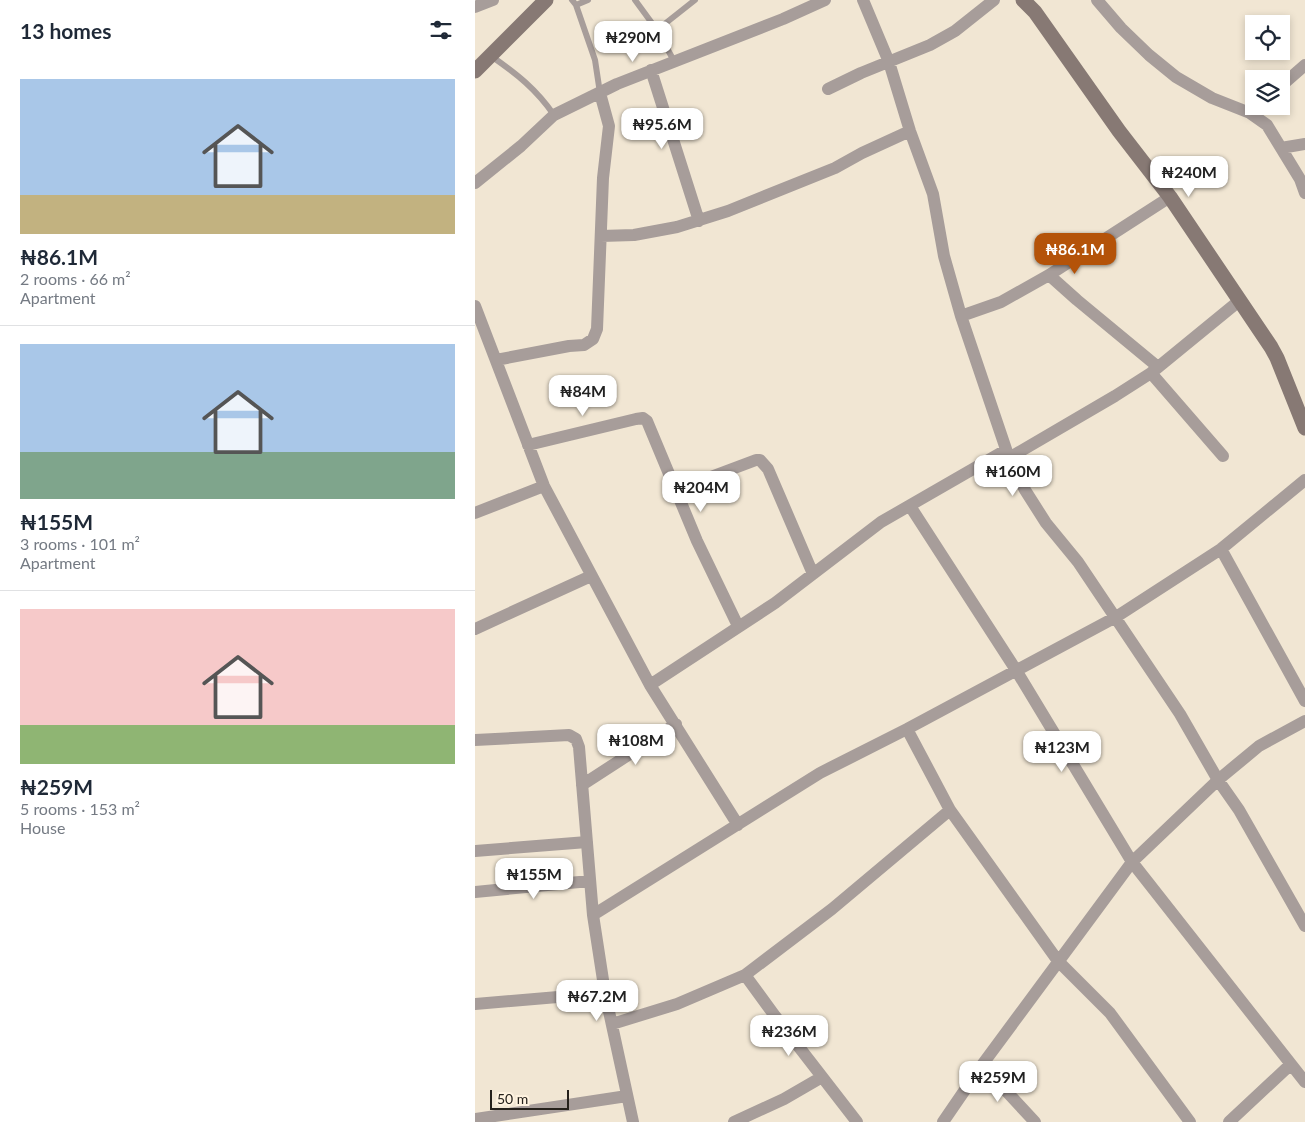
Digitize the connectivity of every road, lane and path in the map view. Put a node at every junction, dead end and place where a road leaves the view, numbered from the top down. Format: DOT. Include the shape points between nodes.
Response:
graph roads {
  1 [pos="493,0"];
  2 [pos="546,0"];
  3 [pos="588,0"];
  4 [pos="635,0"];
  5 [pos="695,0"];
  6 [pos="825,0"];
  7 [pos="863,0"];
  8 [pos="994,0"];
  9 [pos="1023,0"];
  10 [pos="1097,0"];
  11 [pos="574,3"];
  12 [pos="475,7"];
  13 [pos="657,30"];
  14 [pos="491,56"];
  15 [pos="675,61"];
  16 [pos="889,62"];
  17 [pos="1305,65"];
  18 [pos="651,70"];
  19 [pos="475,71"];
  20 [pos="1290,78"];
  21 [pos="828,90"];
  22 [pos="599,93"];
  23 [pos="1245,107"];
  24 [pos="554,115"];
  25 [pos="1258,115"];
  26 [pos="910,131"];
  27 [pos="1305,144"];
  28 [pos="1281,148"];
  29 [pos="475,183"];
  30 [pos="1305,193"];
  31 [pos="1170,197"];
  32 [pos="699,220"];
  33 [pos="601,236"];
  34 [pos="1049,275"];
  35 [pos="1239,301"];
  36 [pos="475,306"];
  37 [pos="961,316"];
  38 [pos="496,360"];
  39 [pos="1154,370"];
  40 [pos="1305,428"];
  41 [pos="528,444"];
  42 [pos="1008,454"];
  43 [pos="1223,456"];
  44 [pos="1305,480"];
  45 [pos="544,486"];
  46 [pos="676,490"];
  47 [pos="910,506"];
  48 [pos="475,513"];
  49 [pos="1221,549"];
  50 [pos="813,574"];
  51 [pos="591,576"];
  52 [pos="1116,617"];
  53 [pos="738,626"];
  54 [pos="475,630"];
  55 [pos="1016,670"];
  56 [pos="650,685"];
  57 [pos="1305,700"];
  58 [pos="1305,721"];
  59 [pos="676,724"];
  60 [pos="907,729"];
  61 [pos="475,740"];
  62 [pos="1218,780"];
  63 [pos="582,785"];
  64 [pos="950,810"];
  65 [pos="738,825"];
  66 [pos="587,842"];
  67 [pos="475,851"];
  68 [pos="1132,862"];
  69 [pos="590,881"];
  70 [pos="475,892"];
  71 [pos="593,915"];
  72 [pos="1305,926"];
  73 [pos="1057,961"];
  74 [pos="745,975"];
  75 [pos="605,993"];
  76 [pos="475,1004"];
  77 [pos="612,1024"];
  78 [pos="982,1065"];
  79 [pos="1290,1065"];
  80 [pos="822,1077"];
  81 [pos="1305,1082"];
  82 [pos="627,1096"];
  83 [pos="475,1119"];
  84 [pos="633,1122"];
  85 [pos="734,1122"];
  86 [pos="857,1122"];
  87 [pos="943,1122"];
  88 [pos="1035,1122"];
  89 [pos="1190,1122"];
  90 [pos="1229,1122"];
  1 -- 12 [label="street"];
  2 -- 14 [label="street"];
  3 -- 11 [label="lane"];
  4 -- 13 [label="lane"];
  5 -- 13 [label="lane"];
  6 -- 15 [label="street"];
  7 -- 16 [label="street"];
  8 -- 16 [label="street" via="955,31"];
  9 -- 31 [label="street"];
  10 -- 23 [label="street" via="1121,28 1176,77 1212,98"];
  11 -- 22 [label="lane" via="595,60"];
  13 -- 15 [label="lane"];
  14 -- 19 [label="street"];
  14 -- 24 [label="lane" via="533,87"];
  15 -- 18 [label="street"];
  16 -- 21 [label="street"];
  16 -- 26 [label="street"];
  17 -- 20 [label="street"];
  18 -- 22 [label="street"];
  18 -- 32 [label="street"];
  22 -- 24 [label="street"];
  22 -- 33 [label="street" via="609,126"];
  24 -- 29 [label="street"];
  25 -- 28 [label="street"];
  26 -- 32 [label="street" via="835,168"];
  26 -- 37 [label="street" via="933,194 944,256"];
  27 -- 28 [label="street"];
  28 -- 30 [label="street"];
  31 -- 34 [label="street"];
  31 -- 35 [label="street"];
  32 -- 33 [label="street" via="642,233"];
  33 -- 38 [label="street" via="597,329 593,339 584,345"];
  34 -- 37 [label="street" via="1001,302"];
  34 -- 39 [label="street"];
  35 -- 39 [label="street"];
  35 -- 40 [label="street" via="1277,358"];
  36 -- 38 [label="street"];
  37 -- 42 [label="street"];
  38 -- 41 [label="street"];
  39 -- 42 [label="street" via="1115,396"];
  39 -- 43 [label="street"];
  41 -- 45 [label="street"];
  41 -- 46 [label="street" via="643,418"];
  42 -- 47 [label="street"];
  42 -- 52 [label="street" via="1025,490 1046,522"];
  44 -- 49 [label="street"];
  45 -- 48 [label="street"];
  45 -- 51 [label="street"];
  46 -- 50 [label="street" via="760,460 768,469"];
  46 -- 53 [label="street"];
  47 -- 50 [label="street" via="881,522"];
  47 -- 55 [label="street"];
  49 -- 52 [label="street"];
  49 -- 57 [label="street"];
  50 -- 53 [label="street"];
  51 -- 54 [label="street"];
  51 -- 56 [label="street"];
  52 -- 55 [label="street"];
  52 -- 62 [label="street" via="1180,714"];
  53 -- 56 [label="street"];
  55 -- 60 [label="street"];
  55 -- 68 [label="street"];
  56 -- 59 [label="street"];
  58 -- 62 [label="street" via="1259,746"];
  59 -- 63 [label="street"];
  59 -- 65 [label="street"];
  60 -- 64 [label="street"];
  60 -- 65 [label="street" via="821,773"];
  61 -- 63 [label="street" via="569,735 576,739 579,747"];
  62 -- 68 [label="street"];
  62 -- 72 [label="street" via="1239,810"];
  63 -- 66 [label="street"];
  64 -- 73 [label="street"];
  64 -- 74 [label="street" via="832,909"];
  65 -- 71 [label="street"];
  66 -- 67 [label="street"];
  66 -- 69 [label="street"];
  68 -- 73 [label="street"];
  68 -- 79 [label="street"];
  69 -- 70 [label="street"];
  69 -- 71 [label="street"];
  71 -- 75 [label="street"];
  73 -- 78 [label="street"];
  73 -- 89 [label="street" via="1110,1014"];
  74 -- 77 [label="street" via="677,1004"];
  74 -- 80 [label="street"];
  75 -- 76 [label="street"];
  75 -- 77 [label="street"];
  77 -- 82 [label="street"];
  78 -- 87 [label="street"];
  78 -- 88 [label="street"];
  79 -- 81 [label="street"];
  79 -- 90 [label="street"];
  80 -- 85 [label="street"];
  80 -- 86 [label="street"];
  82 -- 83 [label="street"];
  82 -- 84 [label="street"];
}
